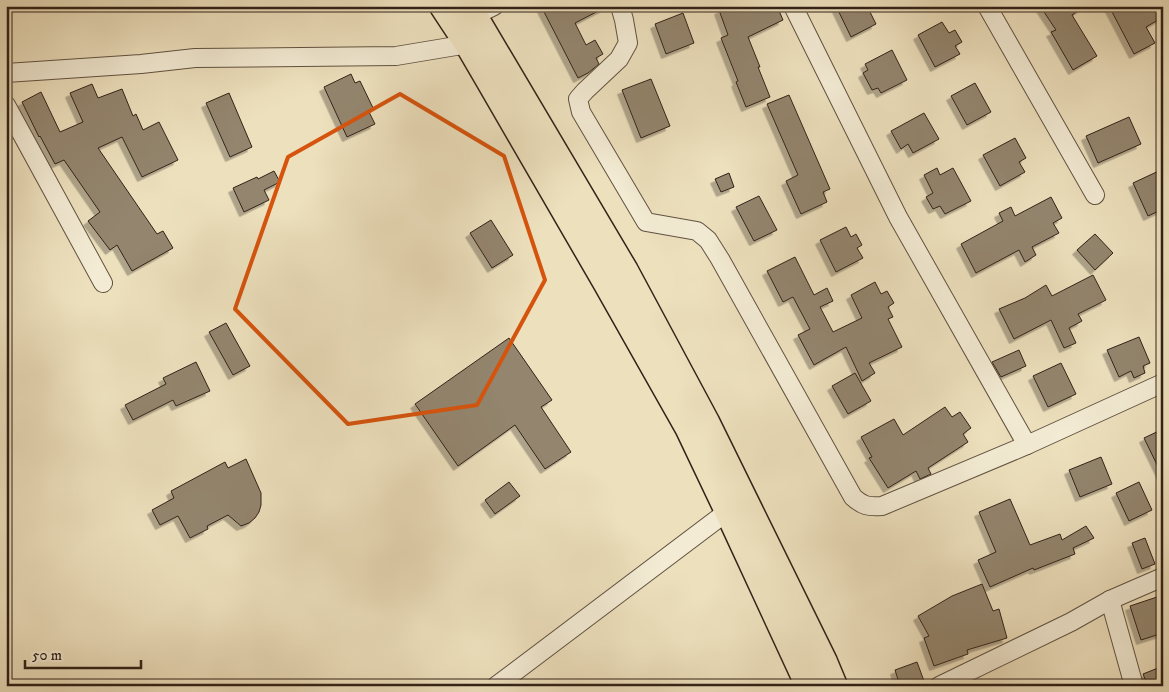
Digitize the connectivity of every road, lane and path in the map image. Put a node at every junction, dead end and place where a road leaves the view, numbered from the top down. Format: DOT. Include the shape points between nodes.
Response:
graph roads {
  1 [pos="443,6"];
  2 [pos="620,6"];
  3 [pos="793,6"];
  4 [pos="987,6"];
  5 [pos="479,9"];
  6 [pos="468,44"];
  7 [pos="6,73"];
  8 [pos="6,105"];
  9 [pos="1095,196"];
  10 [pos="103,283"];
  11 [pos="1163,382"];
  12 [pos="1028,445"];
  13 [pos="728,511"];
  14 [pos="1163,577"];
  15 [pos="1110,600"];
  16 [pos="496,686"];
  17 [pos="809,686"];
  18 [pos="834,686"];
  19 [pos="939,686"];
  20 [pos="1134,686"];
  1 -- 6 [label="highway"];
  2 -- 12 [label="street" via="628,43 618,59 578,99 580,112 646,222 698,231 708,240 853,497 861,504 882,506"];
  3 -- 12 [label="street" via="898,217"];
  4 -- 9 [label="street"];
  5 -- 18 [label="highway" via="702,414"];
  6 -- 7 [label="street" via="396,56 195,58"];
  6 -- 13 [label="highway" via="688,427"];
  8 -- 10 [label="street"];
  11 -- 12 [label="street"];
  13 -- 16 [label="street"];
  13 -- 17 [label="highway"];
  14 -- 15 [label="street"];
  15 -- 19 [label="street"];
  15 -- 20 [label="street"];
}
